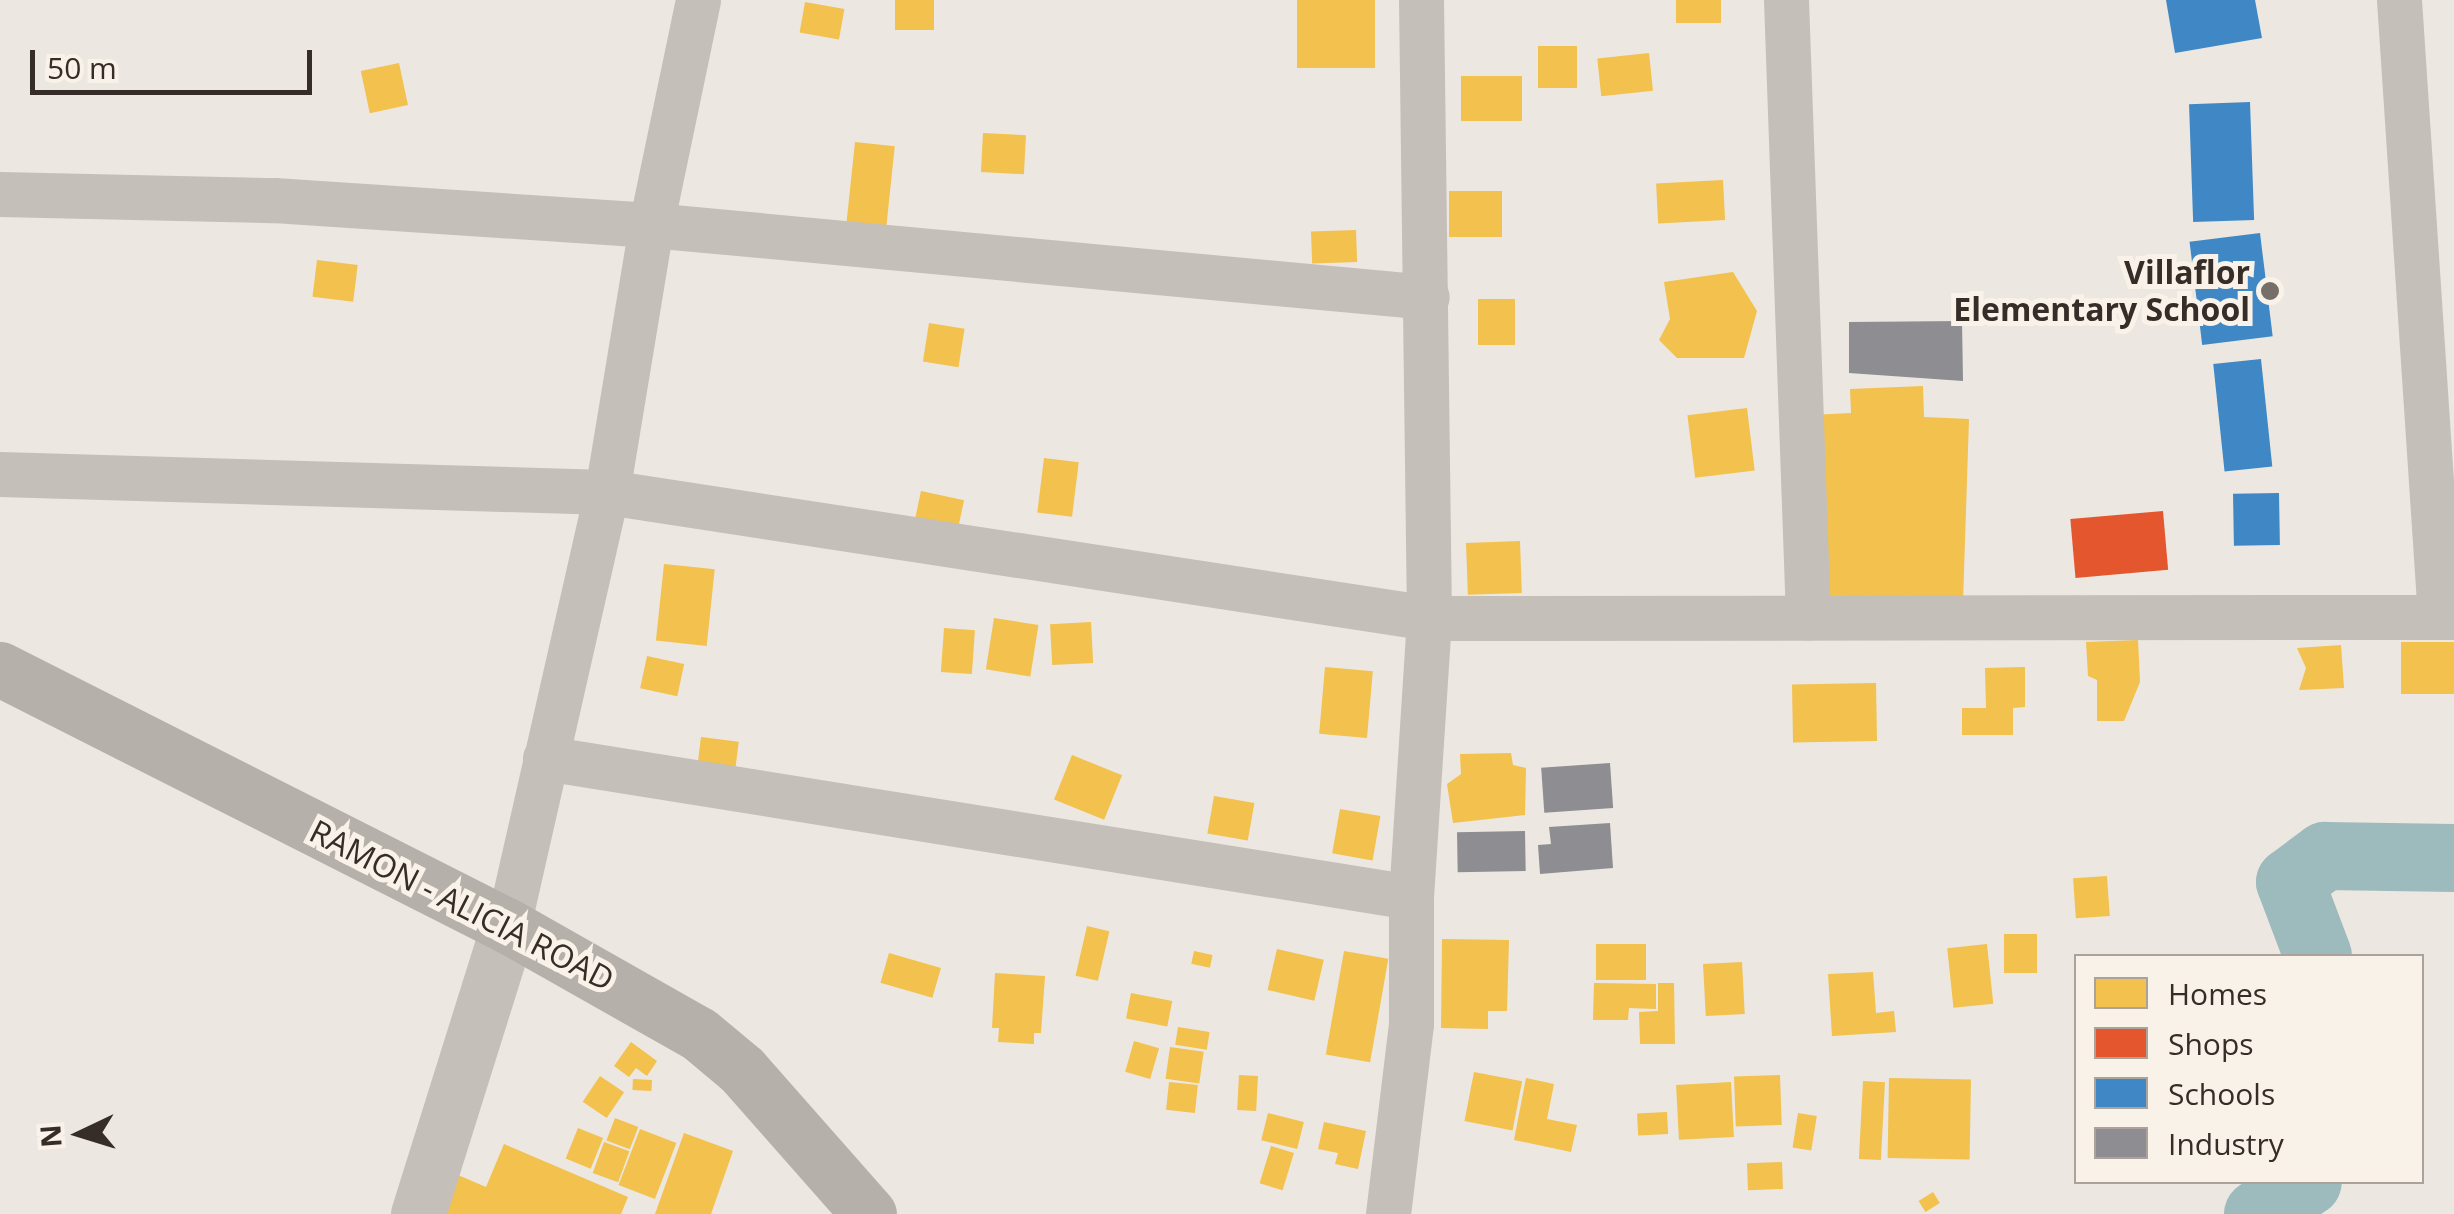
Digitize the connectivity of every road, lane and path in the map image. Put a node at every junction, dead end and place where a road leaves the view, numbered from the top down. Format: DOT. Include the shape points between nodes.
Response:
graph roads {
  1 [pos="698,0"];
  2 [pos="1421,0"];
  3 [pos="1786,0"];
  4 [pos="2399,0"];
  5 [pos="0,194"];
  6 [pos="651,225"];
  7 [pos="1426,297"];
  8 [pos="0,474"];
  9 [pos="608,492"];
  10 [pos="2447,617"];
  11 [pos="1429,618"];
  12 [pos="1808,618"];
  13 [pos="0,669"];
  14 [pos="545,758"];
  15 [pos="1411,896"];
  16 [pos="508,926"];
  17 [pos="418,1214"];
  18 [pos="869,1214"];
  19 [pos="1388,1214"];
  1 -- 6 [label="street"];
  2 -- 7 [label="street"];
  3 -- 12 [label="street"];
  4 -- 10 [label="street"];
  5 -- 6 [label="street" via="274,200"];
  6 -- 7 [label="street"];
  6 -- 9 [label="street"];
  7 -- 11 [label="street"];
  8 -- 9 [label="street"];
  9 -- 11 [label="street"];
  9 -- 14 [label="street"];
  10 -- 12 [label="street"];
  11 -- 12 [label="street"];
  11 -- 15 [label="street"];
  13 -- 16 [label="main road, RAMON - ALICIA ROAD"];
  14 -- 15 [label="street"];
  14 -- 16 [label="street"];
  15 -- 19 [label="street" via="1410,1024"];
  16 -- 17 [label="street"];
  16 -- 18 [label="main road, RAMON - ALICIA ROAD" via="700,1034 742,1070"];
}
